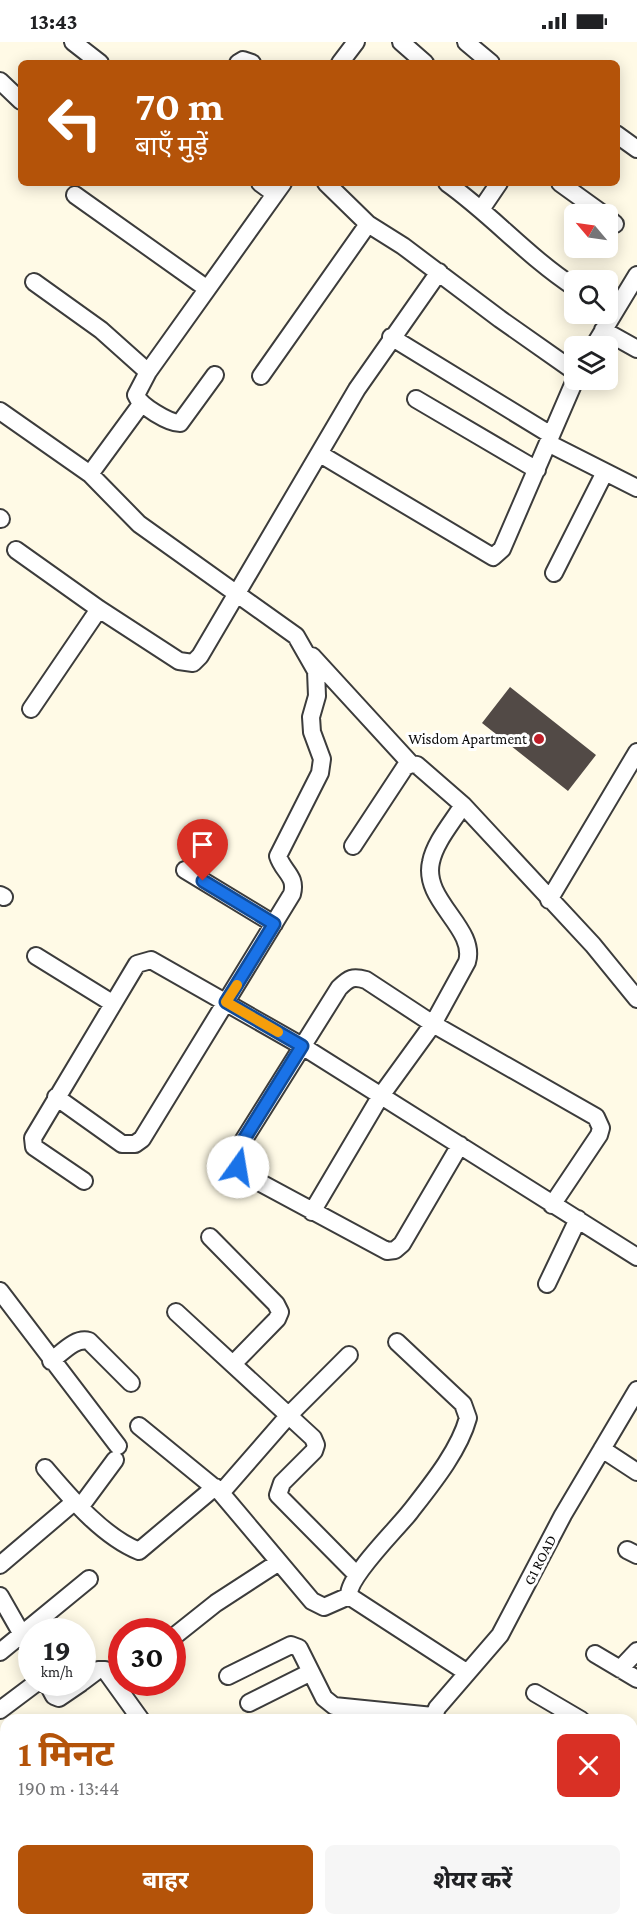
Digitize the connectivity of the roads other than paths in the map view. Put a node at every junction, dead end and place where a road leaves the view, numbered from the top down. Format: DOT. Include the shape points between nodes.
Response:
graph roads {
  1 [pos="73,42"];
  2 [pos="356,42"];
  3 [pos="401,42"];
  4 [pos="466,42"];
  5 [pos="96,60"];
  6 [pos="342,60"];
  7 [pos="422,60"];
  8 [pos="487,60"];
  9 [pos="0,81"];
  10 [pos="18,98"];
  11 [pos="620,137"];
  12 [pos="637,149"];
  13 [pos="329,186"];
  14 [pos="451,186"];
  15 [pos="497,186"];
  16 [pos="564,186"];
  17 [pos="279,188"];
  18 [pos="75,195"];
  19 [pos="588,204"];
  20 [pos="482,208"];
  21 [pos="368,224"];
  22 [pos="438,272"];
  23 [pos="637,275"];
  24 [pos="564,280"];
  25 [pos="34,282"];
  26 [pos="206,288"];
  27 [pos="618,301"];
  28 [pos="605,324"];
  29 [pos="603,330"];
  30 [pos="600,336"];
  31 [pos="391,337"];
  32 [pos="637,349"];
  33 [pos="564,364"];
  34 [pos="148,372"];
  35 [pos="215,375"];
  36 [pos="261,376"];
  37 [pos="571,390"];
  38 [pos="416,399"];
  39 [pos="142,403"];
  40 [pos="0,411"];
  41 [pos="549,439"];
  42 [pos="320,454"];
  43 [pos="537,470"];
  44 [pos="605,472"];
  45 [pos="90,474"];
  46 [pos="637,488"];
  47 [pos="16,550"];
  48 [pos="554,573"];
  49 [pos="239,594"];
  50 [pos="99,609"];
  51 [pos="305,649"];
  52 [pos="31,709"];
  53 [pos="637,752"];
  54 [pos="411,764"];
  55 [pos="463,806"];
  56 [pos="353,846"];
  57 [pos="185,870"];
  58 [pos="549,900"];
  59 [pos="274,924"];
  60 [pos="36,956"];
  61 [pos="637,999"];
  62 [pos="226,1002"];
  63 [pos="112,1003"];
  64 [pos="432,1024"];
  65 [pos="302,1046"];
  66 [pos="57,1097"];
  67 [pos="380,1097"];
  68 [pos="460,1145"];
  69 [pos="84,1181"];
  70 [pos="552,1205"];
  71 [pos="312,1212"];
  72 [pos="578,1218"];
  73 [pos="210,1237"];
  74 [pos="637,1257"];
  75 [pos="547,1284"];
  76 [pos="0,1291"];
  77 [pos="176,1312"];
  78 [pos="397,1342"];
  79 [pos="349,1355"];
  80 [pos="51,1361"];
  81 [pos="233,1364"];
  82 [pos="131,1383"];
  83 [pos="637,1390"];
  84 [pos="289,1415"];
  85 [pos="139,1426"];
  86 [pos="602,1449"];
  87 [pos="45,1468"];
  88 [pos="637,1472"];
  89 [pos="218,1490"];
  90 [pos="85,1512"];
  91 [pos="279,1562"];
  92 [pos="0,1565"];
  93 [pos="357,1575"];
  94 [pos="89,1579"];
  95 [pos="0,1596"];
  96 [pos="350,1596"];
  97 [pos="42,1618"];
  98 [pos="18,1626"];
  99 [pos="186,1627"];
  100 [pos="18,1638"];
  101 [pos="637,1650"];
  102 [pos="0,1652"];
  103 [pos="595,1654"];
  104 [pos="620,1669"];
  105 [pos="96,1672"];
  106 [pos="311,1672"];
  107 [pos="466,1672"];
  108 [pos="228,1676"];
  109 [pos="637,1679"];
  110 [pos="535,1692"];
  111 [pos="19,1696"];
  112 [pos="249,1703"];
  113 [pos="0,1710"];
  114 [pos="137,1714"];
  115 [pos="400,1714"];
  116 [pos="436,1714"];
  117 [pos="571,1714"];
  1 -- 5 [label="street"];
  2 -- 6 [label="street"];
  3 -- 7 [label="street"];
  4 -- 8 [label="street"];
  9 -- 10 [label="street"];
  11 -- 12 [label="street"];
  13 -- 21 [label="street"];
  14 -- 20 [label="street"];
  15 -- 20 [label="street"];
  16 -- 19 [label="street"];
  17 -- 26 [label="street"];
  18 -- 26 [label="street"];
  20 -- 24 [label="street"];
  21 -- 22 [label="street"];
  21 -- 36 [label="street"];
  22 -- 31 [label="street"];
  22 -- 33 [label="street"];
  23 -- 27 [label="street"];
  25 -- 34 [label="street" via="101,330"];
  26 -- 34 [label="street"];
  28 -- 29 [label="street"];
  29 -- 30 [label="street"];
  29 -- 32 [label="street"];
  31 -- 41 [label="street"];
  31 -- 42 [label="street"];
  34 -- 39 [label="street" via="136,395"];
  35 -- 39 [label="street" via="180,423"];
  37 -- 41 [label="street"];
  38 -- 43 [label="street"];
  39 -- 45 [label="street"];
  40 -- 45 [label="street"];
  41 -- 43 [label="street"];
  41 -- 44 [label="street"];
  42 -- 43 [label="street" via="493,556 502,549"];
  42 -- 49 [label="street"];
  44 -- 46 [label="street"];
  44 -- 48 [label="street"];
  45 -- 49 [label="street" via="139,524"];
  47 -- 50 [label="street"];
  49 -- 50 [label="street" via="200,656 187,664"];
  49 -- 51 [label="street" via="296,636"];
  50 -- 52 [label="street"];
  51 -- 54 [label="street"];
  51 -- 59 [label="street" via="316,671 312,732 322,759 320,773 280,849 280,861 292,876 294,886"];
  53 -- 58 [label="street"];
  54 -- 55 [label="street"];
  54 -- 56 [label="street" via="405,767"];
  55 -- 58 [label="street"];
  55 -- 64 [label="street" via="434,851 430,879 468,944 469,953"];
  57 -- 59 [label="street"];
  58 -- 61 [label="street"];
  59 -- 62 [label="street"];
  60 -- 63 [label="street"];
  62 -- 63 [label="street" via="151,960 137,964"];
  62 -- 65 [label="street"];
  62 -- 66 [label="street" via="135,1144 122,1144"];
  63 -- 66 [label="street"];
  64 -- 65 [label="street" via="355,977 339,988"];
  64 -- 67 [label="street"];
  64 -- 70 [label="street" via="600,1123 599,1135"];
  65 -- 67 [label="street"];
  65 -- 71 [label="street" via="236,1157 244,1174"];
  66 -- 69 [label="street" via="32,1143"];
  67 -- 68 [label="street"];
  67 -- 71 [label="street"];
  68 -- 70 [label="street"];
  68 -- 71 [label="street" via="395,1250 380,1250"];
  70 -- 72 [label="street"];
  72 -- 74 [label="street"];
  72 -- 75 [label="street"];
  73 -- 81 [label="street" via="280,1312"];
  76 -- 80 [label="street"];
  77 -- 81 [label="street"];
  78 -- 93 [label="street" via="463,1404 468,1418 455,1447 412,1510"];
  79 -- 84 [label="street"];
  80 -- 82 [label="street" via="84,1339"];
  80 -- 90 [label="street" via="117,1453 81,1506"];
  81 -- 84 [label="street"];
  83 -- 86 [label="street, G1 ROAD"];
  84 -- 89 [label="street"];
  84 -- 93 [label="street" via="316,1445 310,1457 279,1487 280,1501"];
  85 -- 89 [label="street"];
  86 -- 88 [label="street"];
  86 -- 107 [label="street, G1 ROAD" via="508,1622"];
  87 -- 90 [label="street"];
  89 -- 90 [label="street" via="166,1526 142,1550 134,1549"];
  89 -- 91 [label="street"];
  90 -- 92 [label="street"];
  91 -- 96 [label="street" via="319,1606"];
  91 -- 99 [label="street"];
  93 -- 96 [label="street" via="349,1589"];
  94 -- 97 [label="street"];
  95 -- 98 [label="street"];
  96 -- 107 [label="street"];
  100 -- 102 [label="street"];
  101 -- 104 [label="street"];
  103 -- 104 [label="street"];
  104 -- 109 [label="street"];
  105 -- 114 [label="street" via="105,1670"];
  106 -- 108 [label="street" via="299,1648 291,1645"];
  106 -- 112 [label="street"];
  106 -- 115 [label="street" via="324,1698 334,1706"];
  107 -- 116 [label="street, G1 ROAD"];
  110 -- 117 [label="street"];
  111 -- 113 [label="street"];
}
